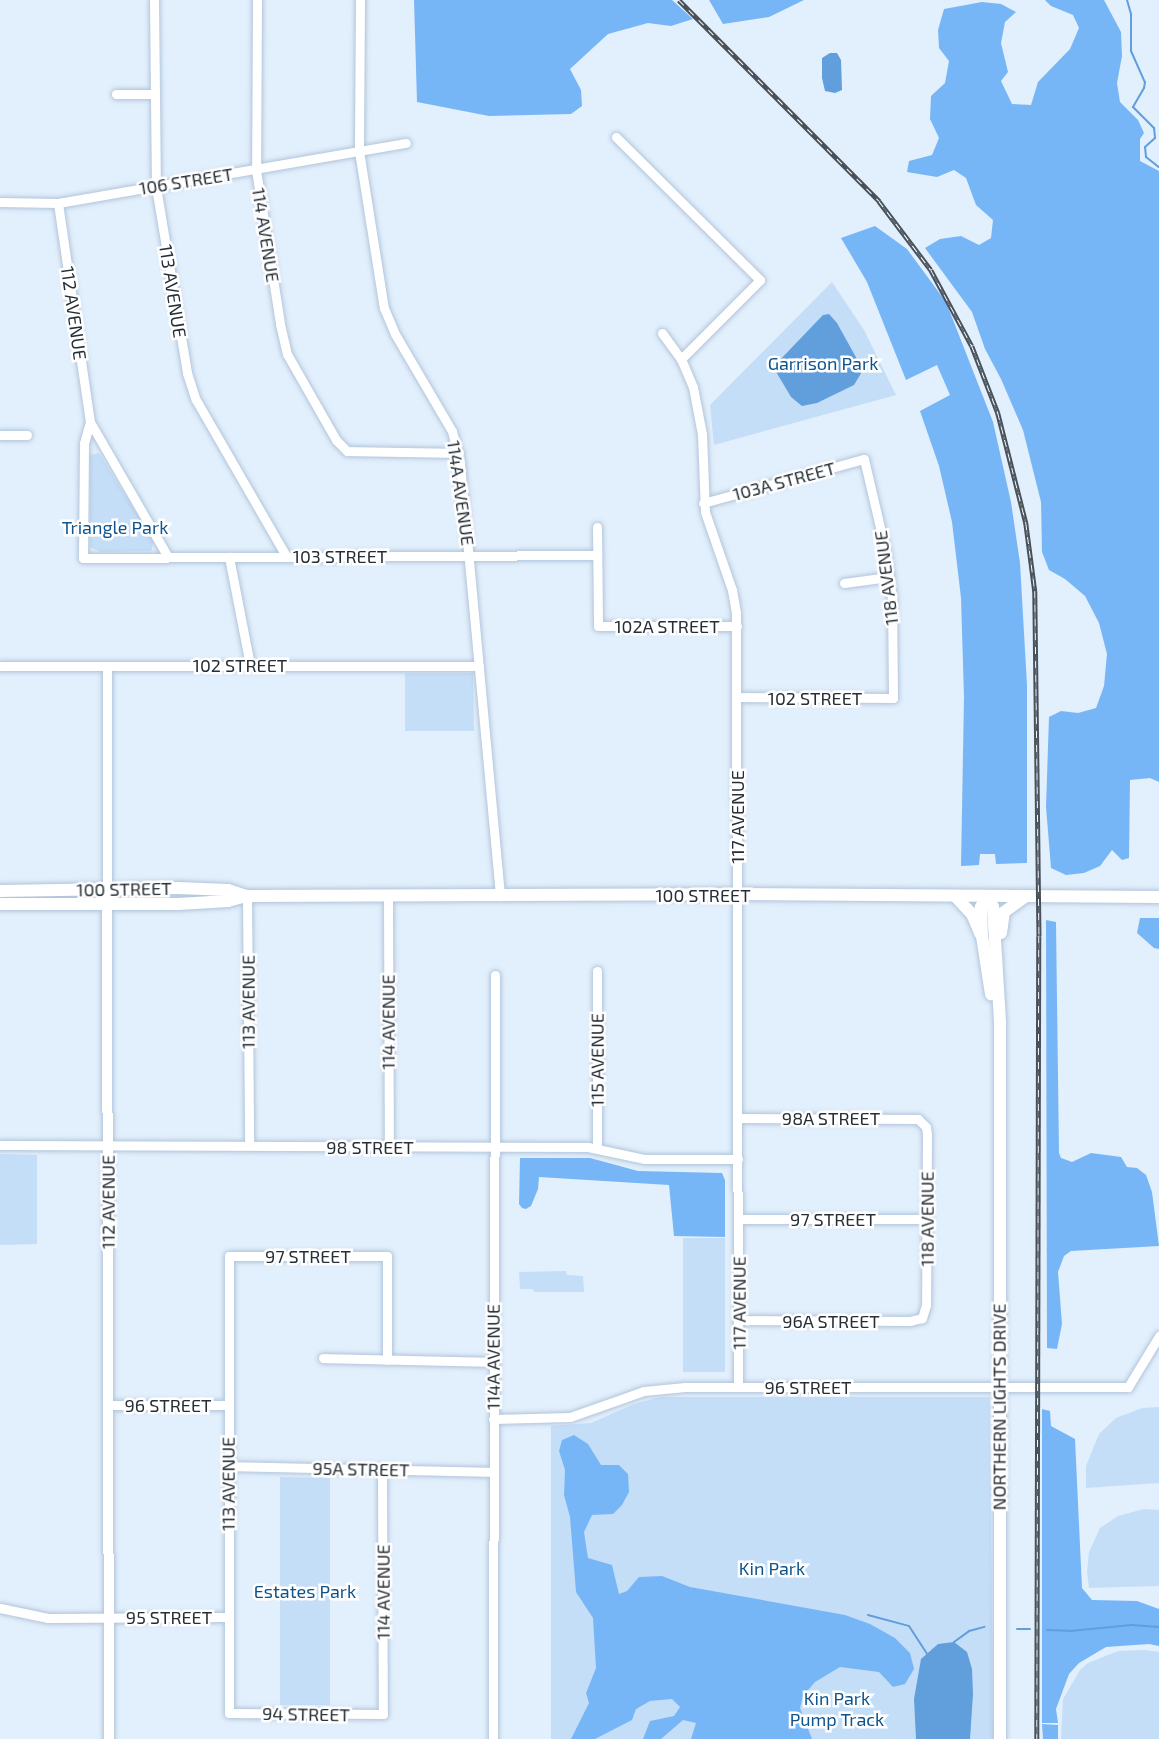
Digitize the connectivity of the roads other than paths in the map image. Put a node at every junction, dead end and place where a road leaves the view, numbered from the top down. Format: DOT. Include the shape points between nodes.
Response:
graph roads {
  1 [pos="154,0"];
  2 [pos="257,0"];
  3 [pos="360,0"];
  4 [pos="116,94"];
  5 [pos="154,94"];
  6 [pos="616,137"];
  7 [pos="406,143"];
  8 [pos="359,151"];
  9 [pos="256,170"];
  10 [pos="156,187"];
  11 [pos="0,202"];
  12 [pos="58,203"];
  13 [pos="662,333"];
  14 [pos="681,359"];
  15 [pos="90,422"];
  16 [pos="0,435"];
  17 [pos="27,435"];
  18 [pos="459,453"];
  19 [pos="864,459"];
  20 [pos="703,503"];
  21 [pos="597,527"];
  22 [pos="597,555"];
  23 [pos="286,556"];
  24 [pos="168,557"];
  25 [pos="229,557"];
  26 [pos="470,557"];
  27 [pos="83,558"];
  28 [pos="889,577"];
  29 [pos="844,583"];
  30 [pos="737,626"];
  31 [pos="250,665"];
  32 [pos="0,666"];
  33 [pos="107,666"];
  34 [pos="479,666"];
  35 [pos="737,697"];
  36 [pos="893,698"];
  37 [pos="107,889"];
  38 [pos="0,891"];
  39 [pos="737,894"];
  40 [pos="247,896"];
  41 [pos="388,896"];
  42 [pos="987,896"];
  43 [pos="500,897"];
  44 [pos="956,897"];
  45 [pos="1027,897"];
  46 [pos="1159,897"];
  47 [pos="107,903"];
  48 [pos="0,904"];
  49 [pos="982,936"];
  50 [pos="597,972"];
  51 [pos="495,975"];
  52 [pos="998,987"];
  53 [pos="999,1076"];
  54 [pos="738,1118"];
  55 [pos="923,1121"];
  56 [pos="108,1144"];
  57 [pos="249,1144"];
  58 [pos="0,1145"];
  59 [pos="494,1147"];
  60 [pos="389,1148"];
  61 [pos="597,1148"];
  62 [pos="738,1159"];
  63 [pos="739,1219"];
  64 [pos="927,1219"];
  65 [pos="229,1256"];
  66 [pos="922,1318"];
  67 [pos="739,1320"];
  68 [pos="1159,1336"];
  69 [pos="323,1358"];
  70 [pos="387,1360"];
  71 [pos="493,1362"];
  72 [pos="738,1387"];
  73 [pos="999,1387"];
  74 [pos="108,1405"];
  75 [pos="228,1405"];
  76 [pos="493,1419"];
  77 [pos="228,1466"];
  78 [pos="382,1469"];
  79 [pos="493,1472"];
  80 [pos="0,1608"];
  81 [pos="228,1617"];
  82 [pos="109,1618"];
  83 [pos="229,1713"];
  84 [pos="383,1714"];
  85 [pos="109,1739"];
  86 [pos="493,1739"];
  87 [pos="1000,1739"];
  1 -- 5 [label="street, 113 AVENUE"];
  2 -- 9 [label="street, 114 AVENUE"];
  3 -- 8 [label="street, 114A AVENUE"];
  4 -- 5 [label="street"];
  5 -- 10 [label="street, 113 AVENUE"];
  6 -- 14 [label="street" via="760,280"];
  7 -- 8 [label="street, 106 STREET"];
  8 -- 9 [label="street, 106 STREET"];
  8 -- 18 [label="street, 114A AVENUE" via="387,317 452,431"];
  9 -- 10 [label="street, 106 STREET"];
  9 -- 18 [label="street, 114 AVENUE" via="287,354 336,440 347,451"];
  10 -- 12 [label="street, 106 STREET"];
  10 -- 23 [label="street, 113 AVENUE" via="191,387"];
  11 -- 12 [label="street, 106 STREET"];
  12 -- 15 [label="street, 112 AVENUE"];
  13 -- 14 [label="street, 117 AVENUE"];
  14 -- 20 [label="street, 117 AVENUE" via="701,421"];
  15 -- 24 [label="street, 112 AVENUE"];
  15 -- 27 [label="street, 112 AVENUE" via="84,443"];
  16 -- 17 [label="street"];
  18 -- 26 [label="street, 114A AVENUE"];
  19 -- 20 [label="street, 103A STREET"];
  19 -- 28 [label="street, 118 AVENUE"];
  20 -- 30 [label="street, 117 AVENUE" via="732,590"];
  21 -- 22 [label="street"];
  22 -- 26 [label="street, 103 STREET"];
  22 -- 30 [label="street, 102A STREET" via="598,626"];
  23 -- 25 [label="street, 103 STREET"];
  23 -- 26 [label="street, 103 STREET"];
  24 -- 25 [label="street, 103 STREET"];
  24 -- 27 [label="street, 103 STREET"];
  25 -- 31 [label="street"];
  26 -- 34 [label="street, 114A AVENUE"];
  28 -- 29 [label="street"];
  28 -- 36 [label="street, 118 AVENUE"];
  30 -- 35 [label="street, 117 AVENUE"];
  31 -- 33 [label="street, 102 STREET"];
  31 -- 34 [label="street, 102 STREET"];
  32 -- 33 [label="street, 102 STREET"];
  33 -- 37 [label="street, 112 AVENUE"];
  34 -- 43 [label="street, 114A AVENUE"];
  35 -- 36 [label="street, 102 STREET"];
  35 -- 39 [label="street, 117 AVENUE"];
  37 -- 38 [label="main road, 100 STREET"];
  37 -- 40 [label="main road, 100 STREET" via="228,890"];
  37 -- 47 [label="street, 112 AVENUE"];
  39 -- 43 [label="main road, 100 STREET"];
  39 -- 44 [label="main road, 100 STREET"];
  39 -- 54 [label="street, 117 AVENUE"];
  40 -- 41 [label="main road, 100 STREET"];
  40 -- 47 [label="main road, 100 STREET" via="178,904"];
  40 -- 57 [label="street, 113 AVENUE"];
  41 -- 43 [label="main road, 100 STREET"];
  41 -- 60 [label="street, 114 AVENUE"];
  42 -- 44 [label="main road, 100 STREET"];
  42 -- 45 [label="main road, 100 STREET"];
  42 -- 49 [label="main road, NORTHERN LIGHTS DRIVE" via="981,907"];
  42 -- 52 [label="main road, NORTHERN LIGHTS DRIVE" via="993,907"];
  44 -- 49 [label="main road" via="972,914"];
  45 -- 46 [label="main road, 100 STREET"];
  45 -- 52 [label="main road" via="1004,912"];
  47 -- 48 [label="main road, 100 STREET"];
  47 -- 56 [label="street, 112 AVENUE"];
  49 -- 53 [label="main road, NORTHERN LIGHTS DRIVE"];
  50 -- 61 [label="street, 115 AVENUE"];
  51 -- 59 [label="street, 114A AVENUE"];
  52 -- 53 [label="main road, NORTHERN LIGHTS DRIVE"];
  53 -- 73 [label="main road, NORTHERN LIGHTS DRIVE"];
  54 -- 55 [label="street, 98A STREET"];
  54 -- 62 [label="street, 117 AVENUE"];
  55 -- 64 [label="street, 118 AVENUE" via="927,1134"];
  56 -- 57 [label="street, 98 STREET"];
  56 -- 58 [label="street, 98 STREET"];
  56 -- 74 [label="street, 112 AVENUE"];
  57 -- 60 [label="street, 98 STREET"];
  59 -- 60 [label="street, 98 STREET"];
  59 -- 61 [label="street, 98 STREET"];
  59 -- 71 [label="street, 114A AVENUE"];
  61 -- 62 [label="street, 98 STREET" via="644,1159"];
  62 -- 63 [label="street, 117 AVENUE"];
  63 -- 64 [label="street, 97 STREET"];
  63 -- 67 [label="street, 117 AVENUE"];
  64 -- 66 [label="street, 118 AVENUE" via="926,1305"];
  65 -- 70 [label="street, 97 STREET" via="387,1256"];
  65 -- 75 [label="street, 113 AVENUE"];
  66 -- 67 [label="street, 96A STREET"];
  67 -- 72 [label="street, 117 AVENUE"];
  68 -- 73 [label="street, 96 STREET" via="1128,1387"];
  69 -- 70 [label="street"];
  70 -- 71 [label="street"];
  71 -- 76 [label="street, 114A AVENUE"];
  72 -- 73 [label="street, 96 STREET"];
  72 -- 76 [label="street, 96 STREET" via="662,1388 570,1417"];
  73 -- 87 [label="main road, NORTHERN LIGHTS DRIVE"];
  74 -- 75 [label="street, 96 STREET"];
  74 -- 82 [label="street, 112 AVENUE"];
  75 -- 77 [label="street, 113 AVENUE"];
  76 -- 79 [label="street, 114A AVENUE"];
  77 -- 78 [label="street, 95A STREET"];
  77 -- 81 [label="street, 113 AVENUE"];
  78 -- 79 [label="street, 95A STREET"];
  78 -- 84 [label="street, 114 AVENUE"];
  79 -- 86 [label="street, 114A AVENUE"];
  80 -- 82 [label="street, 95 STREET" via="37,1617"];
  81 -- 82 [label="street, 95 STREET"];
  81 -- 83 [label="street, 113 AVENUE"];
  82 -- 85 [label="street, 112 AVENUE"];
  83 -- 84 [label="street, 94 STREET"];
}
